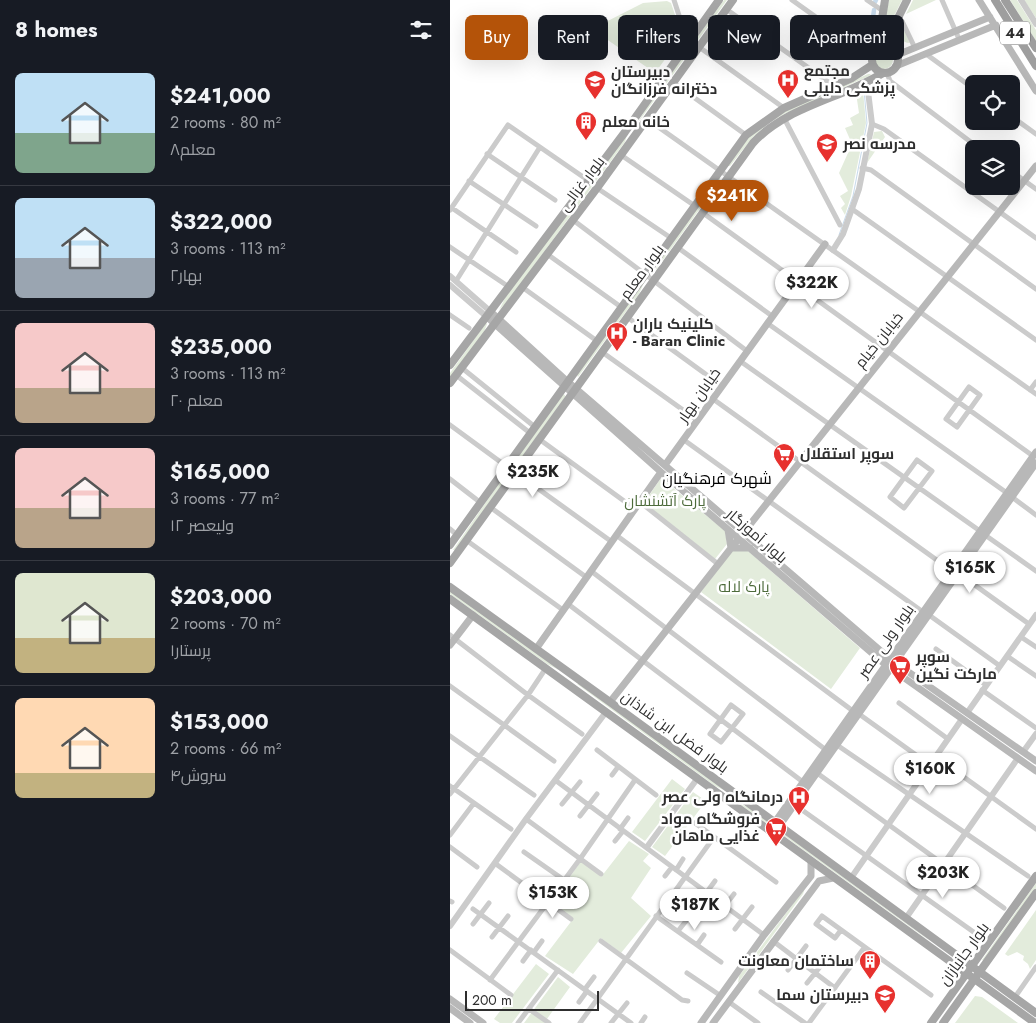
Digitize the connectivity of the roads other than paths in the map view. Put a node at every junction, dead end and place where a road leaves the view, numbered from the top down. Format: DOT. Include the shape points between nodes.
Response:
graph roads {
  1 [pos="674,0"];
  2 [pos="719,0"];
  3 [pos="733,0"];
  4 [pos="792,0"];
  5 [pos="867,0"];
  6 [pos="885,0"];
  7 [pos="907,0"];
  8 [pos="942,0"];
  9 [pos="979,0"];
  10 [pos="995,0"];
  11 [pos="1005,0"];
  12 [pos="1021,0"];
  13 [pos="726,9"];
  14 [pos="883,11"];
  15 [pos="679,15"];
  16 [pos="814,15"];
  17 [pos="882,15"];
  18 [pos="900,15"];
  19 [pos="990,17"];
  20 [pos="1036,24"];
  21 [pos="904,25"];
  22 [pos="996,25"];
  23 [pos="698,28"];
  24 [pos="956,32"];
  25 [pos="959,39"];
  26 [pos="1035,45"];
  27 [pos="699,47"];
  28 [pos="915,48"];
  29 [pos="904,51"];
  30 [pos="926,54"];
  31 [pos="676,60"];
  32 [pos="873,60"];
  33 [pos="896,60"];
  34 [pos="872,65"];
  35 [pos="896,66"];
  36 [pos="1036,66"];
  37 [pos="885,73"];
  38 [pos="965,82"];
  39 [pos="674,83"];
  40 [pos="867,83"];
  41 [pos="834,86"];
  42 [pos="1036,91"];
  43 [pos="784,108"];
  44 [pos="784,118"];
  45 [pos="647,119"];
  46 [pos="1020,122"];
  47 [pos="872,124"];
  48 [pos="629,127"];
  49 [pos="637,133"];
  50 [pos="1036,134"];
  51 [pos="746,135"];
  52 [pos="968,140"];
  53 [pos="540,147"];
  54 [pos="487,154"];
  55 [pos="621,154"];
  56 [pos="1036,166"];
  57 [pos="862,168"];
  58 [pos="719,171"];
  59 [pos="727,177"];
  60 [pos="1020,177"];
  61 [pos="521,178"];
  62 [pos="1024,180"];
  63 [pos="469,181"];
  64 [pos="589,181"];
  65 [pos="597,188"];
  66 [pos="1036,189"];
  67 [pos="555,200"];
  68 [pos="504,205"];
  69 [pos="695,206"];
  70 [pos="451,209"];
  71 [pos="852,209"];
  72 [pos="999,212"];
  73 [pos="703,213"];
  74 [pos="572,220"];
  75 [pos="536,226"];
  76 [pos="840,226"];
  77 [pos="487,232"];
  78 [pos="670,238"];
  79 [pos="1036,238"];
  80 [pos="825,244"];
  81 [pos="973,245"];
  82 [pos="450,247"];
  83 [pos="677,248"];
  84 [pos="833,250"];
  85 [pos="516,252"];
  86 [pos="547,254"];
  87 [pos="469,260"];
  88 [pos="645,274"];
  89 [pos="450,276"];
  90 [pos="947,277"];
  91 [pos="653,281"];
  92 [pos="796,282"];
  93 [pos="452,285"];
  94 [pos="509,287"];
  95 [pos="522,287"];
  96 [pos="1036,289"];
  97 [pos="621,307"];
  98 [pos="919,312"];
  99 [pos="489,314"];
  100 [pos="450,315"];
  101 [pos="772,316"];
  102 [pos="627,317"];
  103 [pos="497,321"];
  104 [pos="767,323"];
  105 [pos="469,328"];
  106 [pos="1036,340"];
  107 [pos="597,341"];
  108 [pos="747,351"];
  109 [pos="888,351"];
  110 [pos="602,352"];
  111 [pos="740,361"];
  112 [pos="450,365"];
  113 [pos="462,368"];
  114 [pos="456,375"];
  115 [pos="1036,382"];
  116 [pos="450,383"];
  117 [pos="566,384"];
  118 [pos="722,386"];
  119 [pos="858,387"];
  120 [pos="573,390"];
  121 [pos="1030,390"];
  122 [pos="1036,394"];
  123 [pos="713,399"];
  124 [pos="959,401"];
  125 [pos="970,409"];
  126 [pos="697,420"];
  127 [pos="830,424"];
  128 [pos="450,425"];
  129 [pos="532,430"];
  130 [pos="539,439"];
  131 [pos="684,440"];
  132 [pos="1035,457"];
  133 [pos="801,461"];
  134 [pos="506,466"];
  135 [pos="663,468"];
  136 [pos="515,472"];
  137 [pos="905,476"];
  138 [pos="450,479"];
  139 [pos="920,487"];
  140 [pos="1009,495"];
  141 [pos="701,501"];
  142 [pos="769,501"];
  143 [pos="640,502"];
  144 [pos="481,503"];
  145 [pos="490,507"];
  146 [pos="635,509"];
  147 [pos="1036,515"];
  148 [pos="450,529"];
  149 [pos="728,530"];
  150 [pos="983,533"];
  151 [pos="457,535"];
  152 [pos="741,535"];
  153 [pos="614,538"];
  154 [pos="466,540"];
  155 [pos="450,545"];
  156 [pos="731,548"];
  157 [pos="750,548"];
  158 [pos="453,552"];
  159 [pos="450,563"];
  160 [pos="718,564"];
  161 [pos="1036,571"];
  162 [pos="955,572"];
  163 [pos="589,574"];
  164 [pos="450,587"];
  165 [pos="696,593"];
  166 [pos="450,599"];
  167 [pos="816,600"];
  168 [pos="565,607"];
  169 [pos="926,613"];
  170 [pos="472,615"];
  171 [pos="1036,615"];
  172 [pos="1030,624"];
  173 [pos="667,629"];
  174 [pos="1021,637"];
  175 [pos="452,640"];
  176 [pos="1036,648"];
  177 [pos="536,649"];
  178 [pos="936,649"];
  179 [pos="1007,656"];
  180 [pos="643,660"];
  181 [pos="890,664"];
  182 [pos="1000,666"];
  183 [pos="546,668"];
  184 [pos="568,672"];
  185 [pos="1036,676"];
  186 [pos="563,680"];
  187 [pos="450,686"];
  188 [pos="984,688"];
  189 [pos="528,695"];
  190 [pos="610,702"];
  191 [pos="899,704"];
  192 [pos="606,712"];
  193 [pos="856,712"];
  194 [pos="964,716"];
  195 [pos="721,720"];
  196 [pos="505,725"];
  197 [pos="732,728"];
  198 [pos="1036,728"];
  199 [pos="582,734"];
  200 [pos="1036,734"];
  201 [pos="450,736"];
  202 [pos="948,739"];
  203 [pos="837,745"];
  204 [pos="596,750"];
  205 [pos="826,750"];
  206 [pos="1023,752"];
  207 [pos="479,757"];
  208 [pos="936,757"];
  209 [pos="1018,758"];
  210 [pos="554,762"];
  211 [pos="1036,762"];
  212 [pos="930,765"];
  213 [pos="618,767"];
  214 [pos="1036,771"];
  215 [pos="817,773"];
  216 [pos="612,775"];
  217 [pos="697,779"];
  218 [pos="555,780"];
  219 [pos="635,780"];
  220 [pos="580,782"];
  221 [pos="803,782"];
  222 [pos="451,790"];
  223 [pos="571,792"];
  224 [pos="597,794"];
  225 [pos="736,794"];
  226 [pos="910,794"];
  227 [pos="534,795"];
  228 [pos="656,795"];
  229 [pos="991,797"];
  230 [pos="730,802"];
  231 [pos="474,803"];
  232 [pos="562,804"];
  233 [pos="588,805"];
  234 [pos="791,807"];
  235 [pos="580,816"];
  236 [pos="628,818"];
  237 [pos="526,819"];
  238 [pos="608,820"];
  239 [pos="695,823"];
  240 [pos="777,824"];
  241 [pos="888,824"];
  242 [pos="511,828"];
  243 [pos="1036,829"];
  244 [pos="622,830"];
  245 [pos="966,833"];
  246 [pos="450,835"];
  247 [pos="714,837"];
  248 [pos="615,841"];
  249 [pos="450,847"];
  250 [pos="647,847"];
  251 [pos="524,852"];
  252 [pos="866,856"];
  253 [pos="580,859"];
  254 [pos="684,859"];
  255 [pos="811,861"];
  256 [pos="496,864"];
  257 [pos="944,864"];
  258 [pos="477,867"];
  259 [pos="674,868"];
  260 [pos="601,874"];
  261 [pos="665,876"];
  262 [pos="685,876"];
  263 [pos="1032,876"];
  264 [pos="834,878"];
  265 [pos="851,878"];
  266 [pos="564,880"];
  267 [pos="716,881"];
  268 [pos="776,882"];
  269 [pos="707,893"];
  270 [pos="1036,893"];
  271 [pos="734,894"];
  272 [pos="922,896"];
  273 [pos="489,903"];
  274 [pos="547,903"];
  275 [pos="698,904"];
  276 [pos="725,906"];
  277 [pos="752,907"];
  278 [pos="473,908"];
  279 [pos="1004,908"];
  280 [pos="481,914"];
  281 [pos="508,916"];
  282 [pos="656,916"];
  283 [pos="717,916"];
  284 [pos="906,918"];
  285 [pos="743,919"];
  286 [pos="571,920"];
  287 [pos="686,921"];
  288 [pos="473,924"];
  289 [pos="450,926"];
  290 [pos="499,927"];
  291 [pos="735,929"];
  292 [pos="841,930"];
  293 [pos="678,931"];
  294 [pos="764,935"];
  295 [pos="704,936"];
  296 [pos="492,937"];
  297 [pos="982,938"];
  298 [pos="519,941"];
  299 [pos="542,941"];
  300 [pos="601,941"];
  301 [pos="773,941"];
  302 [pos="697,945"];
  303 [pos="806,946"];
  304 [pos="945,947"];
  305 [pos="864,948"];
  306 [pos="450,950"];
  307 [pos="533,951"];
  308 [pos="940,955"];
  309 [pos="626,959"];
  310 [pos="797,959"];
  311 [pos="523,961"];
  312 [pos="721,962"];
  313 [pos="824,962"];
  314 [pos="1036,967"];
  315 [pos="558,970"];
  316 [pos="788,970"];
  317 [pos="970,970"];
  318 [pos="687,973"];
  319 [pos="815,973"];
  320 [pos="978,976"];
  321 [pos="594,977"];
  322 [pos="490,980"];
  323 [pos="807,983"];
  324 [pos="835,988"];
  325 [pos="586,990"];
  326 [pos="761,992"];
  327 [pos="511,995"];
  328 [pos="931,995"];
  329 [pos="720,996"];
  330 [pos="1015,997"];
  331 [pos="598,998"];
  332 [pos="450,999"];
  333 [pos="688,1001"];
  334 [pos="579,1002"];
  335 [pos="729,1002"];
  336 [pos="627,1003"];
  337 [pos="450,1008"];
  338 [pos="529,1009"];
  339 [pos="1036,1013"];
  340 [pos="619,1014"];
  341 [pos="645,1017"];
  342 [pos="470,1023"];
  343 [pos="483,1023"];
  344 [pos="518,1023"];
  345 [pos="549,1023"];
  346 [pos="580,1023"];
  347 [pos="611,1023"];
  348 [pos="631,1023"];
  349 [pos="641,1023"];
  350 [pos="700,1023"];
  351 [pos="714,1023"];
  352 [pos="758,1023"];
  353 [pos="805,1023"];
  354 [pos="809,1023"];
  355 [pos="931,1023"];
  356 [pos="943,1023"];
  357 [pos="1035,1023"];
  1 -- 15 [label="street"];
  2 -- 23 [label="main road, بلوار غزالی"];
  3 -- 13 [label="main road, بلوار غزالی"];
  4 -- 16 [label="street"];
  5 -- 14 [label="street"];
  6 -- 14 [label="main road"];
  7 -- 18 [label="main road"];
  8 -- 24 [label="street"];
  9 -- 19 [label="main road"];
  10 -- 36 [label="highway, 44"];
  11 -- 26 [label="highway, 44"];
  12 -- 20 [label="street"];
  13 -- 27 [label="main road, بلوار غزالی"];
  13 -- 41 [label="street"];
  14 -- 17 [label="main road"];
  19 -- 22 [label="main road"];
  19 -- 24 [label="main road"];
  21 -- 28 [label="street"];
  22 -- 25 [label="main road"];
  22 -- 42 [label="main road"];
  24 -- 25 [label="street"];
  24 -- 28 [label="main road"];
  25 -- 30 [label="main road"];
  27 -- 39 [label="main road, بلوار غزالی"];
  27 -- 43 [label="street"];
  28 -- 29 [label="main road"];
  30 -- 35 [label="main road"];
  30 -- 38 [label="street"];
  31 -- 48 [label="main road, بلوار غزالی"];
  32 -- 34 [label="main road"];
  33 -- 35 [label="main road"];
  34 -- 37 [label="main road"];
  34 -- 41 [label="main road, بلوار معلم"];
  35 -- 37 [label="main road"];
  37 -- 40 [label="main road, بلوار معلم"];
  37 -- 52 [label="street" via="890,81"];
  39 -- 45 [label="main road, بلوار غزالی"];
  39 -- 51 [label="street"];
  40 -- 44 [label="main road, بلوار معلم"];
  40 -- 47 [label="street"];
  41 -- 43 [label="main road, بلوار معلم"];
  43 -- 51 [label="main road, بلوار معلم"];
  44 -- 59 [label="main road, بلوار معلم" via="763,132"];
  44 -- 76 [label="street"];
  45 -- 49 [label="main road, بلوار غزالی"];
  45 -- 58 [label="street"];
  46 -- 50 [label="street"];
  47 -- 57 [label="street"];
  47 -- 72 [label="street" via="884,129"];
  48 -- 49 [label="main road"];
  48 -- 64 [label="main road, بلوار غزالی"];
  49 -- 55 [label="main road, بلوار غزالی"];
  51 -- 58 [label="main road, بلوار معلم"];
  53 -- 54 [label="street" via="508,125"];
  53 -- 61 [label="street"];
  53 -- 64 [label="street"];
  54 -- 61 [label="street"];
  54 -- 63 [label="street"];
  55 -- 65 [label="main road, بلوار غزالی"];
  55 -- 69 [label="street"];
  56 -- 62 [label="main road, خیابان خیام"];
  57 -- 71 [label="street"];
  57 -- 81 [label="street" via="871,170"];
  58 -- 59 [label="street"];
  58 -- 69 [label="main road, بلوار معلم"];
  59 -- 73 [label="main road, بلوار معلم"];
  59 -- 80 [label="street"];
  60 -- 62 [label="street"];
  61 -- 67 [label="street"];
  61 -- 68 [label="street"];
  62 -- 66 [label="street"];
  62 -- 72 [label="main road, خیابان خیام"];
  63 -- 68 [label="street"];
  63 -- 70 [label="street"];
  64 -- 94 [label="main road, بلوار غزالی"];
  65 -- 74 [label="main road, بلوار غزالی"];
  65 -- 78 [label="street"];
  68 -- 75 [label="street"];
  68 -- 77 [label="street"];
  69 -- 78 [label="main road, بلوار معلم"];
  70 -- 77 [label="street"];
  71 -- 84 [label="street"];
  71 -- 90 [label="street"];
  72 -- 79 [label="street"];
  72 -- 81 [label="main road, خیابان خیام"];
  73 -- 83 [label="main road, بلوار معلم"];
  73 -- 92 [label="street"];
  74 -- 86 [label="main road, بلوار غزالی"];
  74 -- 88 [label="street"];
  77 -- 85 [label="street"];
  77 -- 87 [label="street"];
  78 -- 88 [label="main road, بلوار معلم"];
  80 -- 84 [label="street"];
  80 -- 92 [label="main road, خیابان بهار"];
  81 -- 90 [label="main road, خیابان خیام"];
  81 -- 96 [label="street"];
  82 -- 87 [label="street"];
  83 -- 91 [label="main road, بلوار معلم"];
  83 -- 101 [label="street"];
  84 -- 98 [label="street"];
  86 -- 95 [label="main road, بلوار غزالی"];
  86 -- 97 [label="street"];
  87 -- 93 [label="street"];
  87 -- 94 [label="street"];
  88 -- 91 [label="street"];
  88 -- 97 [label="main road, بلوار معلم"];
  89 -- 93 [label="street, بلوار آموزگار"];
  90 -- 98 [label="main road, خیابان خیام"];
  90 -- 106 [label="street"];
  91 -- 102 [label="main road, بلوار معلم"];
  91 -- 108 [label="street"];
  92 -- 101 [label="main road, خیابان بهار"];
  92 -- 109 [label="street"];
  93 -- 99 [label="street, بلوار آموزگار"];
  94 -- 99 [label="main road, بلوار غزالی"];
  95 -- 103 [label="main road, بلوار غزالی"];
  95 -- 107 [label="street"];
  97 -- 107 [label="main road, بلوار معلم"];
  98 -- 109 [label="main road, خیابان خیام"];
  98 -- 121 [label="street"];
  99 -- 103 [label="main road, بلوار آموزگار"];
  99 -- 112 [label="main road, بلوار غزالی"];
  100 -- 105 [label="street"];
  101 -- 104 [label="main road, خیابان بهار"];
  102 -- 110 [label="main road, بلوار معلم"];
  102 -- 118 [label="street"];
  103 -- 113 [label="main road, بلوار غزالی"];
  103 -- 117 [label="main road, بلوار آموزگار"];
  104 -- 108 [label="main road, خیابان بهار"];
  104 -- 119 [label="street"];
  107 -- 117 [label="main road, بلوار معلم"];
  108 -- 111 [label="main road, خیابان بهار"];
  109 -- 119 [label="main road, خیابان خیام"];
  109 -- 124 [label="street"];
  110 -- 120 [label="main road, بلوار معلم"];
  110 -- 126 [label="street"];
  111 -- 118 [label="main road, خیابان بهار"];
  111 -- 127 [label="street"];
  113 -- 114 [label="main road, بلوار غزالی"];
  113 -- 129 [label="street"];
  114 -- 116 [label="main road, بلوار غزالی"];
  114 -- 129 [label="street"];
  115 -- 121 [label="street"];
  117 -- 120 [label="main road, بلوار آموزگار"];
  117 -- 129 [label="main road, بلوار معلم"];
  118 -- 123 [label="main road, خیابان بهار"];
  119 -- 127 [label="main road, خیابان خیام"];
  119 -- 140 [label="street"];
  120 -- 130 [label="main road, بلوار معلم"];
  120 -- 135 [label="main road, بلوار آموزگار"];
  121 -- 122 [label="street"];
  123 -- 126 [label="main road, خیابان بهار"];
  123 -- 133 [label="street"];
  124 -- 125 [label="street"];
  124 -- 125 [label="street" via="970,387 980,395"];
  124 -- 125 [label="street" via="946,419 957,427"];
  125 -- 132 [label="street"];
  126 -- 131 [label="main road, خیابان بهار"];
  127 -- 133 [label="main road, خیابان خیام"];
  127 -- 137 [label="street"];
  128 -- 134 [label="street"];
  129 -- 134 [label="main road, بلوار معلم"];
  130 -- 136 [label="main road, بلوار معلم"];
  130 -- 146 [label="street"];
  131 -- 135 [label="main road, خیابان بهار"];
  131 -- 142 [label="street"];
  132 -- 140 [label="main road, بلوار ولی عصر"];
  133 -- 142 [label="main road, خیابان خیام"];
  133 -- 162 [label="street"];
  134 -- 144 [label="main road, بلوار معلم"];
  135 -- 141 [label="main road, بلوار آموزگار"];
  135 -- 143 [label="main road, خیابان بهار"];
  136 -- 145 [label="main road, بلوار معلم"];
  136 -- 153 [label="street"];
  137 -- 139 [label="street"];
  137 -- 139 [label="street" via="917,460 932,471"];
  137 -- 139 [label="street" via="890,496 904,508"];
  138 -- 144 [label="street"];
  139 -- 150 [label="street"];
  140 -- 147 [label="street"];
  140 -- 150 [label="main road, بلوار ولی عصر"];
  141 -- 149 [label="main road, بلوار آموزگار"];
  141 -- 152 [label="main road, بلوار آموزگار"];
  142 -- 152 [label="main road, خیابان خیام"];
  142 -- 169 [label="street"];
  143 -- 146 [label="main road, خیابان بهار"];
  143 -- 160 [label="street"];
  144 -- 151 [label="main road, بلوار معلم"];
  145 -- 154 [label="main road, بلوار معلم"];
  145 -- 163 [label="street"];
  146 -- 153 [label="main road, خیابان بهار"];
  148 -- 151 [label="street"];
  149 -- 152 [label="main road, بلوار آموزگار"];
  149 -- 156 [label="main road"];
  150 -- 161 [label="street"];
  150 -- 162 [label="main road, بلوار ولی عصر"];
  151 -- 155 [label="main road, بلوار معلم"];
  152 -- 156 [label="main road, خیابان خیام"];
  152 -- 157 [label="main road, بلوار آموزگار"];
  152 -- 167 [label="main road, بلوار آموزگار"];
  153 -- 163 [label="main road, خیابان بهار"];
  153 -- 165 [label="street"];
  154 -- 158 [label="main road, بلوار معلم"];
  154 -- 168 [label="street"];
  156 -- 157 [label="main road"];
  156 -- 160 [label="main road, خیابان خیام"];
  157 -- 167 [label="main road, بلوار آموزگار"];
  158 -- 159 [label="main road, بلوار معلم"];
  160 -- 165 [label="main road, خیابان خیام"];
  162 -- 169 [label="main road, بلوار ولی عصر"];
  162 -- 172 [label="street"];
  163 -- 168 [label="main road, خیابان بهار"];
  163 -- 173 [label="street"];
  164 -- 177 [label="main road, بلوار فضل ابن شاذان"];
  165 -- 173 [label="main road, خیابان خیام"];
  165 -- 193 [label="street"];
  166 -- 170 [label="main road, بلوار فضل ابن شاذان"];
  167 -- 181 [label="main road, بلوار آموزگار"];
  168 -- 177 [label="main road, خیابان بهار"];
  168 -- 180 [label="street"];
  169 -- 181 [label="main road, بلوار ولی عصر"];
  169 -- 182 [label="street"];
  170 -- 175 [label="main road"];
  170 -- 183 [label="main road, بلوار فضل ابن شاذان"];
  171 -- 172 [label="street"];
  172 -- 174 [label="street"];
  173 -- 180 [label="main road, خیابان خیام"];
  173 -- 205 [label="street"];
  174 -- 176 [label="street"];
  174 -- 179 [label="street"];
  175 -- 189 [label="street"];
  177 -- 184 [label="main road, بلوار فضل ابن شاذان"];
  178 -- 188 [label="street"];
  179 -- 182 [label="street"];
  179 -- 185 [label="street"];
  180 -- 190 [label="main road, خیابان خیام"];
  180 -- 195 [label="street"];
  181 -- 193 [label="main road, بلوار ولی عصر"];
  181 -- 194 [label="main road, بلوار آموزگار"];
  182 -- 188 [label="street"];
  183 -- 186 [label="main road, بلوار فضل ابن شاذان"];
  183 -- 189 [label="street"];
  184 -- 186 [label="main road"];
  184 -- 190 [label="main road, بلوار فضل ابن شاذان"];
  186 -- 192 [label="main road, بلوار فضل ابن شاذان"];
  187 -- 196 [label="street"];
  188 -- 194 [label="street"];
  188 -- 198 [label="street"];
  189 -- 196 [label="street"];
  189 -- 199 [label="street"];
  190 -- 225 [label="main road, بلوار فضل ابن شاذان"];
  191 -- 202 [label="street"];
  192 -- 217 [label="main road, بلوار فضل ابن شاذان"];
  192 -- 218 [label="street"];
  193 -- 203 [label="main road, بلوار ولی عصر"];
  193 -- 205 [label="main road, بلوار ولی عصر"];
  193 -- 212 [label="street"];
  194 -- 202 [label="street"];
  194 -- 206 [label="main road, بلوار آموزگار"];
  194 -- 209 [label="main road, بلوار آموزگار"];
  195 -- 197 [label="street"];
  195 -- 197 [label="street" via="710,734 721,742"];
  195 -- 197 [label="street" via="731,705 743,714"];
  196 -- 207 [label="street"];
  196 -- 210 [label="street"];
  197 -- 221 [label="street"];
  200 -- 206 [label="street"];
  201 -- 207 [label="street"];
  202 -- 208 [label="street"];
  203 -- 215 [label="main road, بلوار ولی عصر"];
  203 -- 226 [label="street"];
  204 -- 213 [label="street"];
  205 -- 221 [label="main road, بلوار ولی عصر"];
  206 -- 211 [label="main road, بلوار آموزگار"];
  207 -- 222 [label="street"];
  207 -- 227 [label="street"];
  208 -- 212 [label="street"];
  208 -- 229 [label="street"];
  209 -- 214 [label="main road, بلوار آموزگار"];
  209 -- 229 [label="street"];
  212 -- 226 [label="street"];
  213 -- 216 [label="street"];
  213 -- 219 [label="street"];
  215 -- 234 [label="main road, بلوار ولی عصر"];
  215 -- 241 [label="street"];
  217 -- 230 [label="main road, بلوار فضل ابن شاذان"];
  217 -- 250 [label="street"];
  218 -- 223 [label="street"];
  218 -- 237 [label="street"];
  219 -- 228 [label="street"];
  219 -- 238 [label="street"];
  220 -- 223 [label="street"];
  221 -- 234 [label="main road, بلوار ولی عصر"];
  222 -- 231 [label="street"];
  223 -- 232 [label="street"];
  223 -- 233 [label="street"];
  224 -- 233 [label="street"];
  225 -- 230 [label="main road"];
  225 -- 240 [label="main road, بلوار فضل ابن شاذان"];
  226 -- 241 [label="street"];
  226 -- 245 [label="street"];
  229 -- 243 [label="street"];
  229 -- 245 [label="street"];
  230 -- 255 [label="main road, بلوار فضل ابن شاذان"];
  231 -- 242 [label="street"];
  231 -- 246 [label="street"];
  233 -- 235 [label="street"];
  233 -- 238 [label="street"];
  234 -- 240 [label="main road, بلوار ولی عصر"];
  234 -- 252 [label="street"];
  236 -- 244 [label="street"];
  237 -- 253 [label="street"];
  237 -- 256 [label="street"];
  238 -- 244 [label="street"];
  238 -- 253 [label="street"];
  239 -- 247 [label="street"];
  240 -- 265 [label="main road, بلوار فضل ابن شاذان"];
  241 -- 252 [label="street"];
  241 -- 257 [label="street"];
  244 -- 248 [label="street"];
  244 -- 250 [label="street"];
  245 -- 257 [label="street"];
  245 -- 263 [label="street"];
  247 -- 262 [label="street"];
  247 -- 268 [label="street"];
  249 -- 258 [label="street"];
  250 -- 259 [label="street"];
  251 -- 266 [label="street"];
  252 -- 265 [label="street"];
  252 -- 272 [label="street"];
  253 -- 260 [label="street"];
  253 -- 266 [label="street"];
  254 -- 259 [label="street"];
  255 -- 264 [label="main road, بلوار فضل ابن شاذان"];
  255 -- 294 [label="main road" via="811,876"];
  256 -- 274 [label="street"];
  256 -- 289 [label="street"];
  257 -- 272 [label="street"];
  257 -- 279 [label="street"];
  259 -- 261 [label="street"];
  259 -- 262 [label="street"];
  262 -- 269 [label="street"];
  262 -- 282 [label="street"];
  263 -- 317 [label="main road, بلوار جانبازان"];
  264 -- 301 [label="main road" via="819,881"];
  264 -- 308 [label="main road, بلوار فضل ابن شاذان"];
  265 -- 284 [label="main road, بلوار فضل ابن شاذان"];
  266 -- 274 [label="street"];
  267 -- 269 [label="street"];
  269 -- 275 [label="street"];
  269 -- 276 [label="street"];
  270 -- 320 [label="main road, بلوار جانبازان"];
  271 -- 276 [label="street"];
  272 -- 284 [label="street"];
  272 -- 297 [label="street"];
  273 -- 280 [label="street"];
  274 -- 286 [label="street"];
  274 -- 298 [label="street"];
  276 -- 283 [label="street"];
  276 -- 285 [label="street"];
  277 -- 285 [label="street"];
  278 -- 280 [label="street"];
  280 -- 288 [label="street"];
  280 -- 290 [label="street"];
  281 -- 290 [label="street"];
  282 -- 293 [label="street"];
  282 -- 309 [label="street"];
  284 -- 304 [label="main road, بلوار فضل ابن شاذان"];
  285 -- 291 [label="street"];
  285 -- 294 [label="street"];
  287 -- 293 [label="street"];
  290 -- 296 [label="street"];
  290 -- 298 [label="street"];
  292 -- 292 [label="street" via="835,938 816,924 822,916"];
  292 -- 305 [label="street"];
  293 -- 302 [label="street"];
  294 -- 329 [label="main road"];
  295 -- 302 [label="street"];
  298 -- 307 [label="street"];
  298 -- 322 [label="street"];
  299 -- 307 [label="street"];
  300 -- 309 [label="street"];
  301 -- 310 [label="street"];
  301 -- 335 [label="main road"];
  302 -- 312 [label="street"];
  303 -- 310 [label="street"];
  304 -- 308 [label="main road"];
  304 -- 317 [label="main road, بلوار فضل ابن شاذان"];
  305 -- 324 [label="street"];
  305 -- 328 [label="street"];
  306 -- 322 [label="street"];
  307 -- 311 [label="street"];
  307 -- 315 [label="street"];
  308 -- 317 [label="main road, بلوار فضل ابن شاذان"];
  309 -- 331 [label="street"];
  309 -- 333 [label="street" via="682,1000"];
  310 -- 316 [label="street"];
  310 -- 319 [label="street"];
  313 -- 319 [label="street"];
  314 -- 330 [label="street"];
  315 -- 325 [label="street"];
  315 -- 338 [label="street"];
  317 -- 320 [label="main road, بلوار فضل ابن شاذان"];
  317 -- 355 [label="main road, بلوار جانبازان"];
  318 -- 329 [label="street"];
  319 -- 323 [label="street"];
  319 -- 324 [label="street"];
  320 -- 330 [label="main road"];
  320 -- 356 [label="main road, بلوار جانبازان"];
  320 -- 357 [label="main road"];
  321 -- 325 [label="street"];
  322 -- 327 [label="street"];
  324 -- 354 [label="street"];
  325 -- 331 [label="street"];
  325 -- 334 [label="street"];
  326 -- 353 [label="street"];
  329 -- 335 [label="main road"];
  329 -- 350 [label="main road"];
  330 -- 339 [label="main road"];
  331 -- 340 [label="street"];
  331 -- 346 [label="street"];
  332 -- 343 [label="main road"];
  335 -- 351 [label="main road"];
  335 -- 352 [label="street"];
  336 -- 340 [label="street"];
  337 -- 342 [label="main road"];
  338 -- 344 [label="street"];
  338 -- 345 [label="street"];
  340 -- 347 [label="street"];
  340 -- 348 [label="street"];
  341 -- 349 [label="street"];
}
